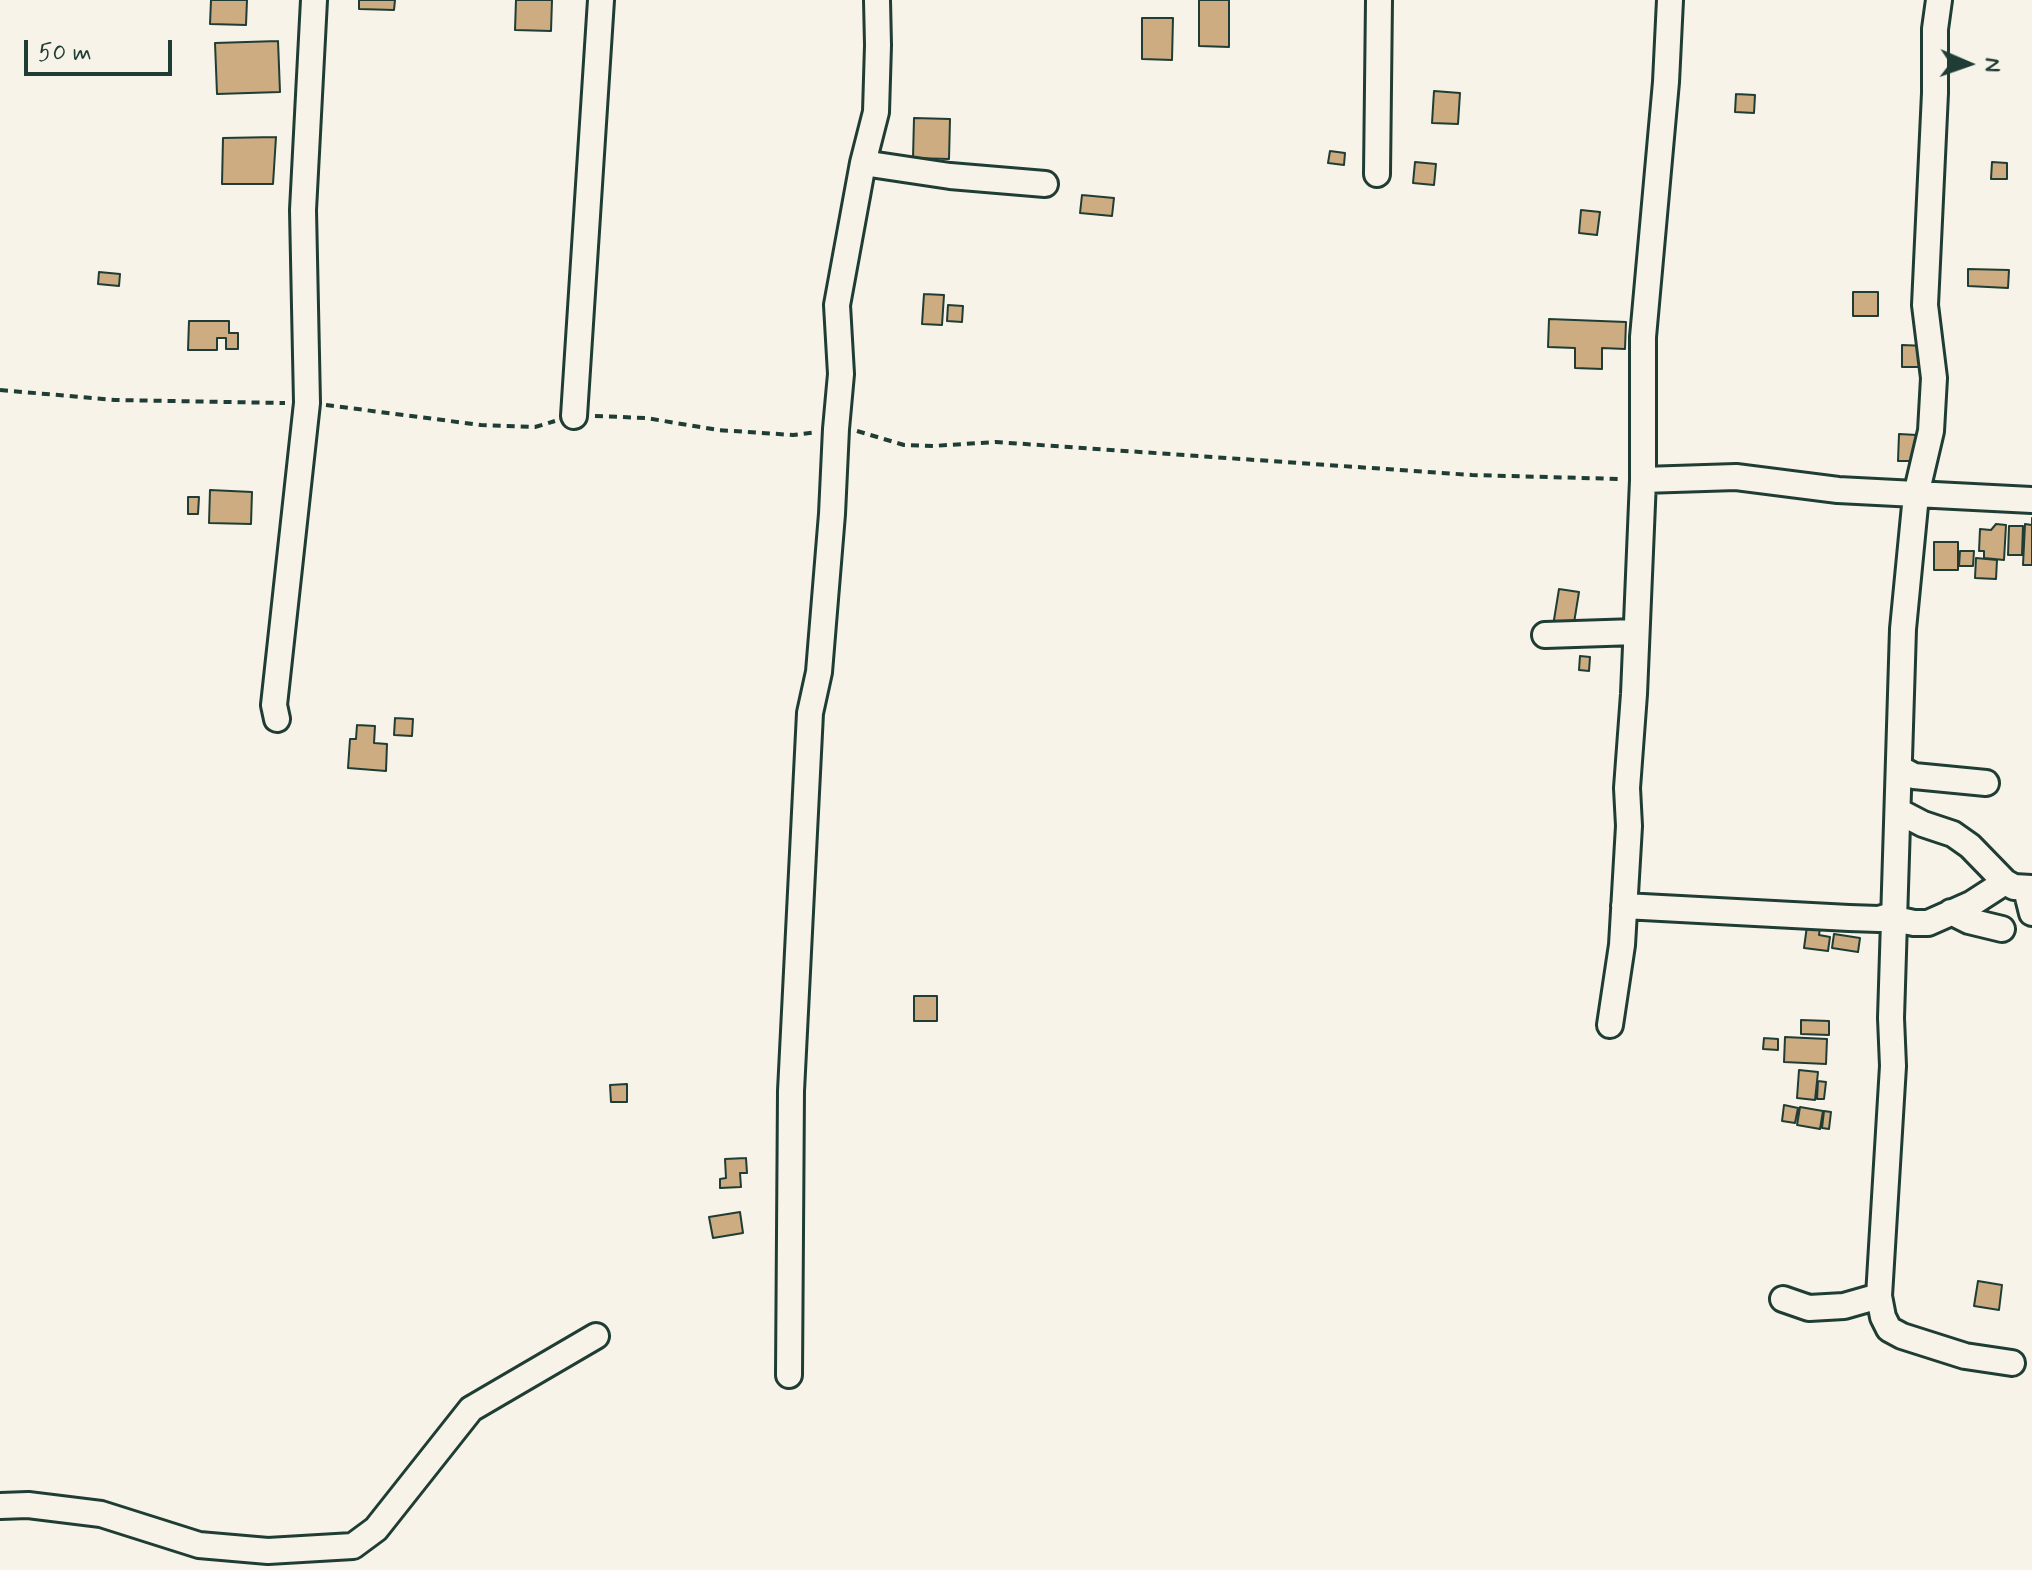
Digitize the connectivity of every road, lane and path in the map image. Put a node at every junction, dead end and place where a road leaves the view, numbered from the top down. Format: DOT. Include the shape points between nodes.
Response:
graph roads {
  1 [pos="314,0"];
  2 [pos="601,0"];
  3 [pos="877,0"];
  4 [pos="1379,0"];
  5 [pos="1670,0"];
  6 [pos="1939,0"];
  7 [pos="863,163"];
  8 [pos="1377,174"];
  9 [pos="1045,184"];
  10 [pos="574,416"];
  11 [pos="1643,480"];
  12 [pos="1916,495"];
  13 [pos="2032,500"];
  14 [pos="1636,632"];
  15 [pos="1545,635"];
  16 [pos="277,719"];
  17 [pos="1899,768"];
  18 [pos="1986,783"];
  19 [pos="1898,811"];
  20 [pos="2021,886"];
  21 [pos="1624,906"];
  22 [pos="1951,912"];
  23 [pos="2032,913"];
  24 [pos="1895,916"];
  25 [pos="2002,929"];
  26 [pos="1610,1025"];
  27 [pos="1879,1296"];
  28 [pos="1783,1299"];
  29 [pos="596,1336"];
  30 [pos="2012,1363"];
  31 [pos="789,1375"];
  32 [pos="0,1506"];
  1 -- 16 [label="street" via="303,210 307,403 274,705"];
  2 -- 10 [label="street"];
  3 -- 7 [label="street" via="876,112"];
  4 -- 8 [label="street"];
  5 -- 11 [label="street" via="1643,337"];
  6 -- 12 [label="street" via="1925,305 1934,391"];
  7 -- 9 [label="street"];
  7 -- 31 [label="street" via="837,305 841,374 832,514 819,672 810,713 791,1091"];
  11 -- 12 [label="street" via="1736,477"];
  11 -- 14 [label="street"];
  12 -- 13 [label="street"];
  12 -- 17 [label="street" via="1903,629"];
  14 -- 15 [label="street"];
  14 -- 21 [label="street"];
  17 -- 18 [label="street" via="1914,776"];
  17 -- 19 [label="street"];
  19 -- 20 [label="street" via="1953,834"];
  19 -- 24 [label="street"];
  20 -- 22 [label="street"];
  20 -- 23 [label="street"];
  21 -- 24 [label="street"];
  21 -- 26 [label="street"];
  22 -- 24 [label="street" via="1928,923"];
  22 -- 25 [label="street"];
  24 -- 27 [label="street" via="1893,1066"];
  27 -- 28 [label="street" via="1809,1308"];
  27 -- 30 [label="street" via="1889,1329 1902,1336 1965,1356"];
  29 -- 32 [label="street" via="471,1409 376,1529 353,1546 268,1551 199,1545 101,1514"];
}
